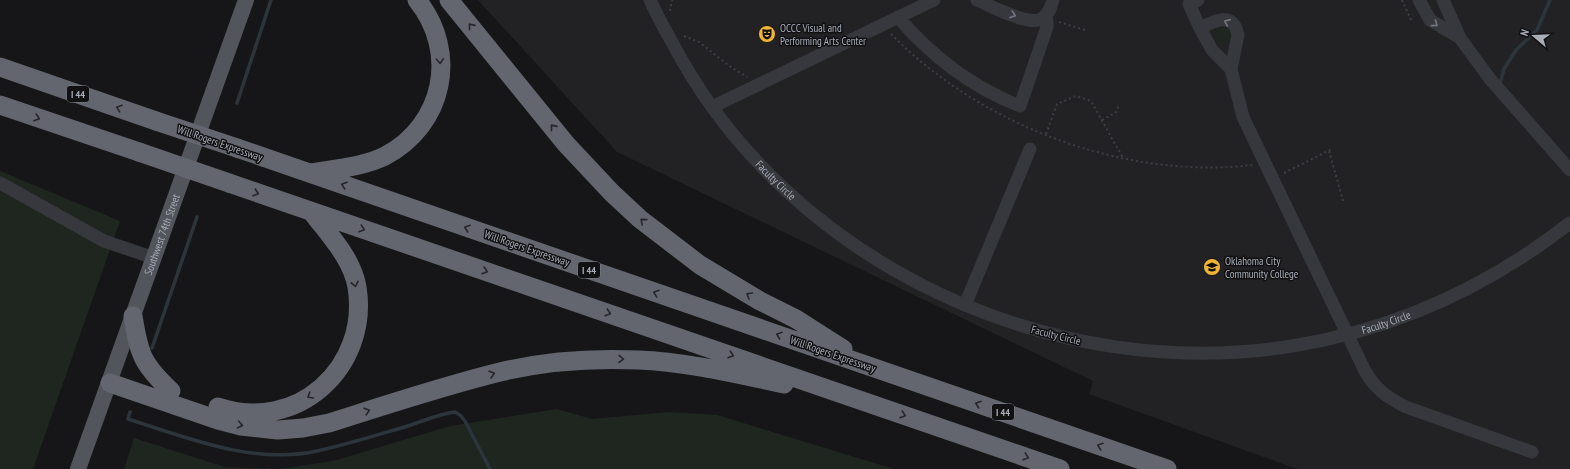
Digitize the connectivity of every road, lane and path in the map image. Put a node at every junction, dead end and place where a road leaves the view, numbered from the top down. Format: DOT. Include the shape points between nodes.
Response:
graph roads {
  1 [pos="246,0"];
  2 [pos="417,0"];
  3 [pos="449,0"];
  4 [pos="650,0"];
  5 [pos="672,0"];
  6 [pos="934,0"];
  7 [pos="977,0"];
  8 [pos="1053,0"];
  9 [pos="1198,0"];
  10 [pos="1402,0"];
  11 [pos="1419,0"];
  12 [pos="1443,0"];
  13 [pos="670,15"];
  14 [pos="898,17"];
  15 [pos="1050,19"];
  16 [pos="1412,22"];
  17 [pos="1200,28"];
  18 [pos="1085,30"];
  19 [pos="891,34"];
  20 [pos="682,35"];
  21 [pos="1460,38"];
  22 [pos="0,67"];
  23 [pos="1231,69"];
  24 [pos="748,78"];
  25 [pos="0,105"];
  26 [pos="1119,106"];
  27 [pos="712,107"];
  28 [pos="1102,120"];
  29 [pos="1046,134"];
  30 [pos="1030,149"];
  31 [pos="1332,149"];
  32 [pos="1329,151"];
  33 [pos="1123,158"];
  34 [pos="1253,161"];
  35 [pos="1570,170"];
  36 [pos="309,174"];
  37 [pos="1280,176"];
  38 [pos="0,183"];
  39 [pos="1344,204"];
  40 [pos="312,212"];
  41 [pos="1570,223"];
  42 [pos="154,258"];
  43 [pos="965,305"];
  44 [pos="133,316"];
  45 [pos="1348,335"];
  46 [pos="868,366"];
  47 [pos="112,377"];
  48 [pos="171,391"];
  49 [pos="867,402"];
  50 [pos="1532,452"];
  51 [pos="78,469"];
  52 [pos="1060,469"];
  53 [pos="1167,469"];
  1 -- 42 [label="main road, Southwest 74th Street"];
  2 -- 36 [label="highway, one-way" via="431,22 441,59 437,94 426,119 397,149 383,157 366,163"];
  46 -- 3 [label="highway, one-way" via="796,319 706,269 640,219 566,144"];
  4 -- 27 [label="street, Faculty Circle" via="685,67"];
  5 -- 13 [label="path"];
  6 -- 14 [label="street"];
  7 -- 15 [label="street, one-way" via="1024,19"];
  8 -- 15 [label="street"];
  9 -- 17 [label="street" via="1188,4"];
  10 -- 16 [label="path"];
  11 -- 21 [label="street, one-way" via="1430,20"];
  12 -- 21 [label="street"];
  14 -- 15 [label="street" via="919,40 942,59 971,80 1020,106 1047,21"];
  14 -- 27 [label="street"];
  15 -- 18 [label="path"];
  17 -- 23 [label="street" via="1207,44"];
  23 -- 17 [label="street, one-way" via="1238,35 1234,25 1221,19"];
  19 -- 29 [label="path" via="912,55 953,86 1020,124"];
  20 -- 24 [label="path" via="698,42"];
  21 -- 35 [label="street" via="1490,79"];
  36 -- 22 [label="highway, Will Rogers Expressway / I 44, one-way, bridge"];
  23 -- 45 [label="street" via="1243,117"];
  25 -- 40 [label="highway, one-way, bridge"];
  26 -- 28 [label="path" via="1116,112"];
  27 -- 43 [label="street, Faculty Circle" via="763,169 818,220 888,267 926,288"];
  28 -- 29 [label="path" via="1091,101 1076,96 1057,104"];
  28 -- 33 [label="path"];
  29 -- 33 [label="path" via="1098,153"];
  30 -- 43 [label="street"];
  31 -- 32 [label="path"];
  32 -- 37 [label="path"];
  32 -- 39 [label="path"];
  33 -- 34 [label="path" via="1204,167 1250,166 1254,164"];
  46 -- 36 [label="highway, Will Rogers Expressway / I 44, one-way"];
  38 -- 42 [label="street" via="104,241"];
  40 -- 48 [label="highway, one-way" via="348,262 356,287 356,331 351,348 337,373 325,386 281,410 242,412 221,408"];
  40 -- 49 [label="highway, one-way"];
  41 -- 45 [label="street, Faculty Circle" via="1518,261 1489,278 1404,317"];
  42 -- 44 [label="main road, Southwest 74th Street"];
  43 -- 45 [label="street, Faculty Circle" via="1044,333 1081,342 1143,351 1256,351 1297,346"];
  44 -- 47 [label="main road, Southwest 74th Street"];
  44 -- 48 [label="highway" via="144,361"];
  45 -- 50 [label="street" via="1368,378 1390,399"];
  53 -- 46 [label="highway, Will Rogers Expressway / I 44, one-way"];
  47 -- 48 [label="highway"];
  47 -- 49 [label="highway, one-way" via="218,420 241,426 278,430 329,423 501,371 566,361 608,359 689,364"];
  47 -- 51 [label="main road, Southwest 74th Street"];
  49 -- 52 [label="highway, one-way"];
}
